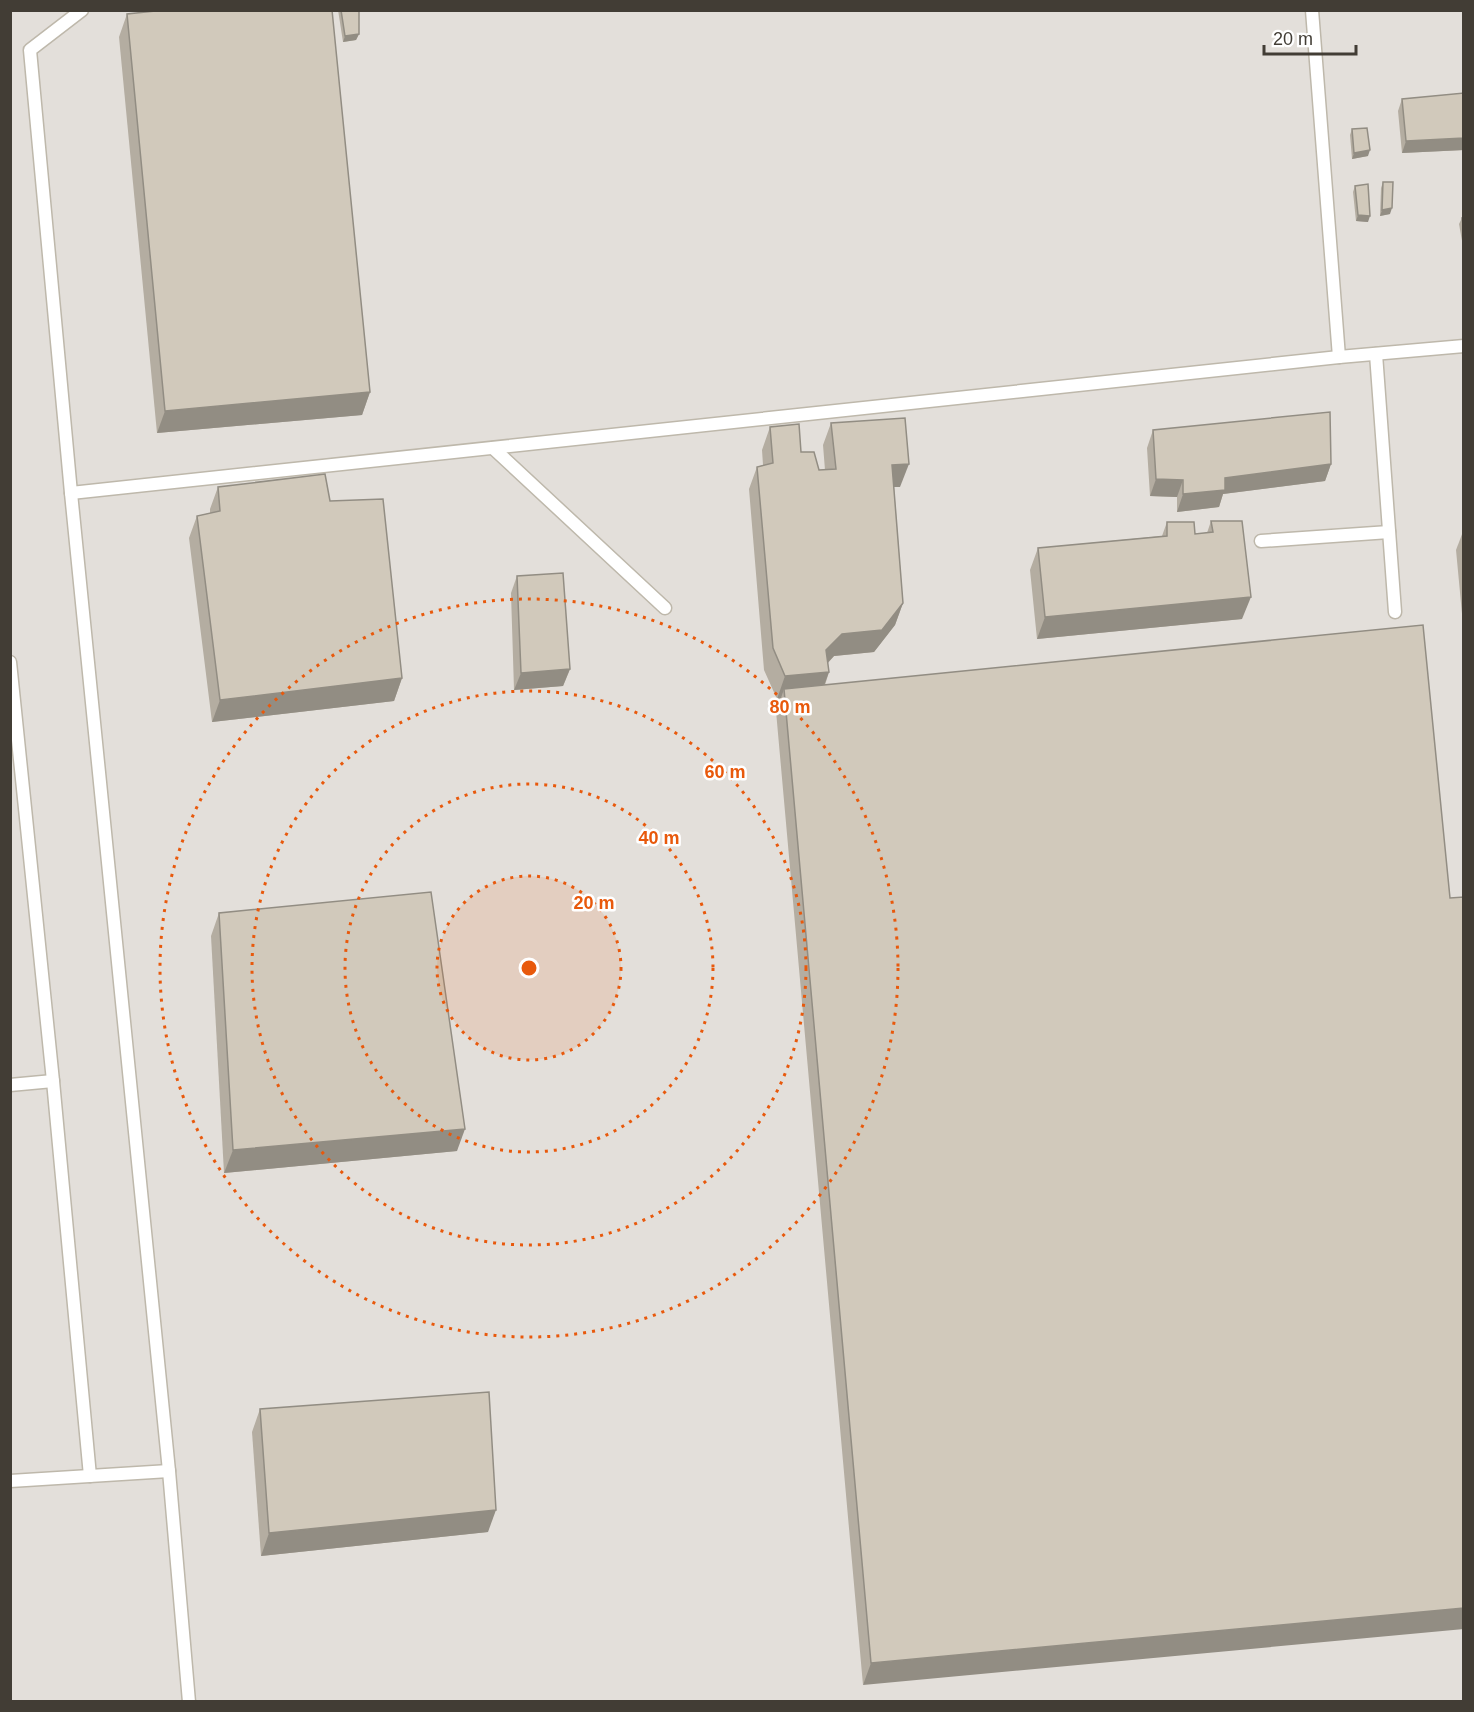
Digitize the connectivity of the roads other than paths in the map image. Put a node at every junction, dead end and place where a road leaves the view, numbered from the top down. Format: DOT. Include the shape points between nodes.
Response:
graph roads {
  1 [pos="82,10"];
  2 [pos="1312,10"];
  3 [pos="1464,346"];
  4 [pos="1376,354"];
  5 [pos="1339,357"];
  6 [pos="493,448"];
  7 [pos="71,493"];
  8 [pos="1389,532"];
  9 [pos="1261,541"];
  10 [pos="665,608"];
  11 [pos="1395,612"];
  12 [pos="10,662"];
  13 [pos="53,1081"];
  14 [pos="10,1085"];
  15 [pos="169,1471"];
  16 [pos="90,1476"];
  17 [pos="10,1481"];
  18 [pos="189,1701"];
  1 -- 7 [label="lane" via="30,50"];
  2 -- 5 [label="lane"];
  3 -- 4 [label="lane"];
  4 -- 5 [label="lane"];
  4 -- 8 [label="lane"];
  5 -- 6 [label="lane"];
  6 -- 7 [label="lane"];
  6 -- 10 [label="lane"];
  7 -- 15 [label="lane"];
  8 -- 9 [label="lane"];
  8 -- 11 [label="lane"];
  12 -- 13 [label="lane"];
  13 -- 14 [label="lane"];
  13 -- 16 [label="lane"];
  15 -- 16 [label="lane"];
  15 -- 18 [label="lane"];
  16 -- 17 [label="lane"];
}
